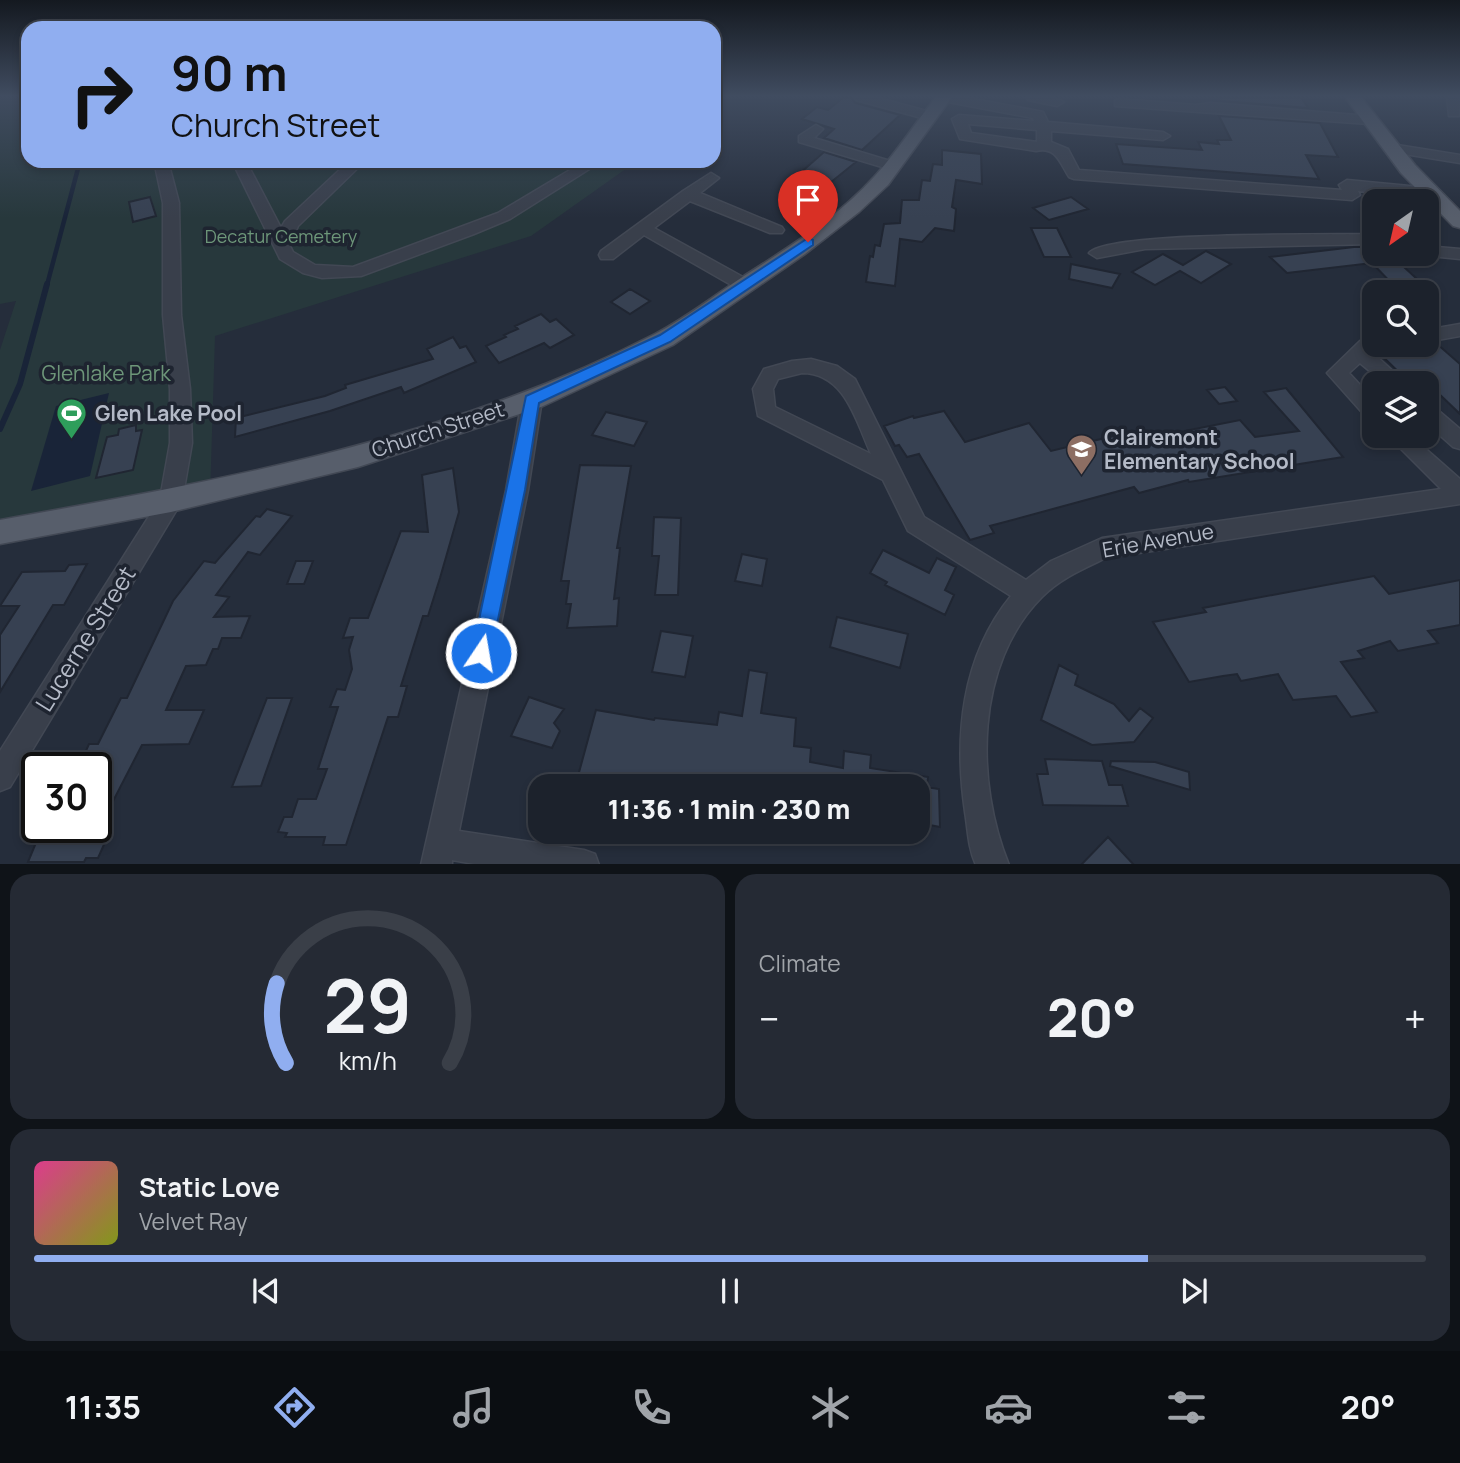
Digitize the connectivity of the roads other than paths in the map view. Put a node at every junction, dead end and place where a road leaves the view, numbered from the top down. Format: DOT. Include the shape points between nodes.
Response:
graph roads {
  1 [pos="913,137"];
  2 [pos="974,137"];
  3 [pos="1043,137"];
  4 [pos="1046,137"];
  5 [pos="1383,137"];
  6 [pos="806,138"];
  7 [pos="1391,148"];
  8 [pos="1460,159"];
  9 [pos="892,166"];
  10 [pos="1405,166"];
  11 [pos="163,168"];
  12 [pos="242,168"];
  13 [pos="351,168"];
  14 [pos="584,168"];
  15 [pos="1460,168"];
  16 [pos="710,178"];
  17 [pos="1388,189"];
  18 [pos="1426,189"];
  19 [pos="688,194"];
  20 [pos="1439,202"];
  21 [pos="1460,222"];
  22 [pos="643,228"];
  23 [pos="776,230"];
  24 [pos="1362,239"];
  25 [pos="281,247"];
  26 [pos="1439,252"];
  27 [pos="1097,253"];
  28 [pos="1460,254"];
  29 [pos="607,255"];
  30 [pos="746,286"];
  31 [pos="1460,330"];
  32 [pos="1439,334"];
  33 [pos="1362,353"];
  34 [pos="1375,357"];
  35 [pos="1386,371"];
  36 [pos="532,400"];
  37 [pos="1362,400"];
  38 [pos="1439,422"];
  39 [pos="1460,441"];
  40 [pos="1411,448"];
  41 [pos="892,474"];
  42 [pos="1460,494"];
  43 [pos="172,501"];
  44 [pos="0,532"];
  45 [pos="1028,594"];
  46 [pos="0,777"];
  47 [pos="438,854"];
  48 [pos="584,864"];
  49 [pos="995,864"];
  1 -- 9 [label="main road, Church Street"];
  2 -- 3 [label="street" via="1036,147"];
  4 -- 17 [label="street" via="1063,152 1074,174 1352,195 1347,185"];
  5 -- 7 [label="main road"];
  6 -- 9 [label="street"];
  7 -- 8 [label="street"];
  7 -- 10 [label="main road"];
  9 -- 30 [label="main road, Church Street" via="852,208"];
  10 -- 15 [label="street"];
  10 -- 18 [label="main road"];
  11 -- 43 [label="street" via="171,203 172,315 180,402 181,443"];
  12 -- 25 [label="street"];
  13 -- 25 [label="street" via="291,224"];
  14 -- 25 [label="street" via="504,216 355,272 309,269"];
  16 -- 19 [label="street"];
  19 -- 22 [label="street"];
  19 -- 23 [label="street"];
  20 -- 21 [label="main road"];
  22 -- 29 [label="street"];
  22 -- 30 [label="street"];
  24 -- 27 [label="street" via="1145,244"];
  26 -- 28 [label="street"];
  30 -- 36 [label="main road, Church Street" via="665,339"];
  31 -- 32 [label="street"];
  33 -- 37 [label="street" via="1337,373"];
  34 -- 35 [label="street"];
  36 -- 43 [label="main road, Church Street" via="358,457"];
  36 -- 47 [label="street" via="517,490"];
  38 -- 39 [label="street"];
  40 -- 42 [label="street"];
  41 -- 41 [label="street" via="848,384 836,373 814,365 771,374 763,389 765,411"];
  41 -- 45 [label="street" via="916,524"];
  42 -- 45 [label="street, Erie Avenue" via="1102,548 1055,571"];
  43 -- 44 [label="main road, Church Street"];
  43 -- 46 [label="street, Lucerne Street"];
  45 -- 49 [label="street, Erie Avenue" via="1002,627 983,670 973,747 986,852"];
  47 -- 48 [label="street"];
}
